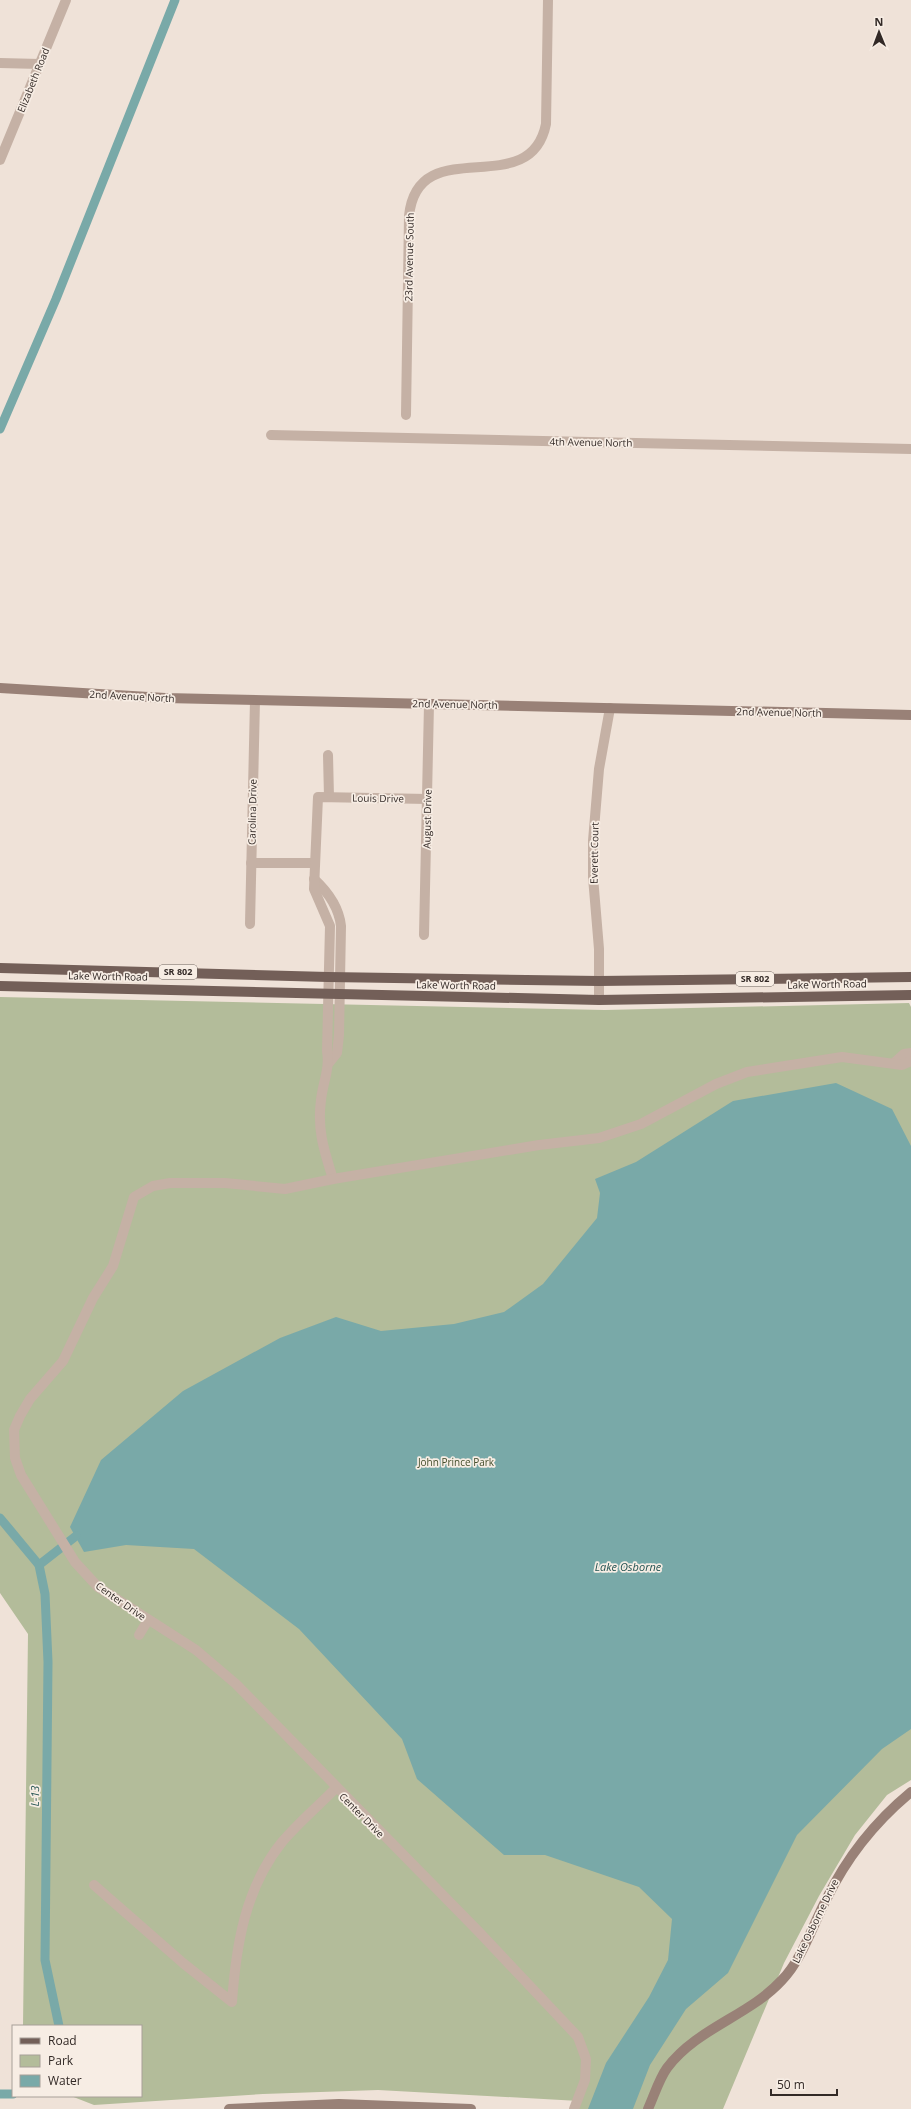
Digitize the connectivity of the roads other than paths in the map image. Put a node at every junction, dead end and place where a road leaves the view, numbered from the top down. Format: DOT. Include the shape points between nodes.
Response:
graph roads {
  1 [pos="66,0"];
  2 [pos="548,0"];
  3 [pos="0,63"];
  4 [pos="40,64"];
  5 [pos="0,160"];
  6 [pos="406,415"];
  7 [pos="271,435"];
  8 [pos="911,449"];
  9 [pos="0,688"];
  10 [pos="255,700"];
  11 [pos="430,704"];
  12 [pos="610,708"];
  13 [pos="911,715"];
  14 [pos="328,755"];
  15 [pos="328,797"];
  16 [pos="428,799"];
  17 [pos="251,863"];
  18 [pos="315,863"];
  19 [pos="314,879"];
  20 [pos="250,924"];
  21 [pos="424,935"];
  22 [pos="0,968"];
  23 [pos="328,977"];
  24 [pos="340,977"];
  25 [pos="911,977"];
  26 [pos="599,981"];
  27 [pos="0,986"];
  28 [pos="327,993"];
  29 [pos="340,994"];
  30 [pos="911,995"];
  31 [pos="599,1000"];
  32 [pos="911,1053"];
  33 [pos="911,1061"];
  34 [pos="329,1063"];
  35 [pos="894,1063"];
  36 [pos="333,1179"];
  37 [pos="148,1620"];
  38 [pos="139,1635"];
  39 [pos="336,1788"];
  40 [pos="911,1792"];
  41 [pos="94,1885"];
  42 [pos="229,2109"];
  43 [pos="471,2109"];
  44 [pos="574,2109"];
  45 [pos="648,2109"];
  1 -- 4 [label="street, Elizabeth Road"];
  2 -- 6 [label="street, 23rd Avenue South" via="546,124 540,142 524,159 512,164 440,171 420,186 411,203"];
  3 -- 4 [label="street"];
  4 -- 5 [label="street, Elizabeth Road"];
  7 -- 8 [label="street, 4th Avenue North"];
  9 -- 10 [label="street, 2nd Avenue North" via="165,698"];
  10 -- 11 [label="street, 2nd Avenue North"];
  10 -- 17 [label="street, Carolina Drive"];
  11 -- 12 [label="street, 2nd Avenue North"];
  11 -- 16 [label="street, August Drive"];
  12 -- 13 [label="street, 2nd Avenue North"];
  12 -- 26 [label="street, Everett Court" via="599,769 593,841"];
  14 -- 15 [label="street"];
  15 -- 16 [label="street, Louis Drive"];
  15 -- 18 [label="street" via="318,797"];
  16 -- 21 [label="street, August Drive"];
  17 -- 18 [label="street"];
  17 -- 20 [label="street, Carolina Drive"];
  18 -- 19 [label="street"];
  19 -- 23 [label="street" via="314,890 330,926"];
  19 -- 24 [label="street" via="340,917"];
  22 -- 23 [label="main road, Lake Worth Road / SR 802"];
  23 -- 24 [label="main road, Lake Worth Road / SR 802"];
  23 -- 28 [label="street"];
  24 -- 26 [label="main road, Lake Worth Road / SR 802"];
  24 -- 29 [label="street"];
  25 -- 26 [label="main road, Lake Worth Road / SR 802"];
  26 -- 31 [label="street, Everett Court"];
  27 -- 28 [label="main road, Lake Worth Road / SR 802"];
  28 -- 29 [label="main road, Lake Worth Road / SR 802"];
  28 -- 34 [label="street"];
  29 -- 31 [label="main road, Lake Worth Road / SR 802"];
  29 -- 34 [label="street" via="337,1053"];
  30 -- 31 [label="main road, Lake Worth Road / SR 802"];
  32 -- 35 [label="street" via="904,1054"];
  33 -- 35 [label="street, Center Drive" via="902,1065"];
  34 -- 36 [label="street" via="321,1099 320,1126 321,1141"];
  35 -- 36 [label="street, Center Drive" via="842,1057 747,1072 716,1084 641,1124 599,1138 539,1145"];
  36 -- 37 [label="street, Center Drive" via="285,1189 225,1183 170,1183 143,1190 134,1197 113,1266 93,1298 63,1361 30,1398 14,1430 15,1458 21,1475 75,1562 98,1587"];
  37 -- 38 [label="street"];
  37 -- 39 [label="street, Center Drive" via="196,1650 236,1684"];
  39 -- 41 [label="street" via="282,1842 261,1873 246,1907 234,1969 232,2002"];
  39 -- 44 [label="street, Center Drive" via="479,1932 578,2037 586,2059 586,2080"];
  40 -- 45 [label="street, Lake Osborne Drive" via="867,1836 840,1871 793,1966 782,1980 763,1997 695,2040 667,2068"];
  42 -- 43 [label="street" via="339,2104"];
}
